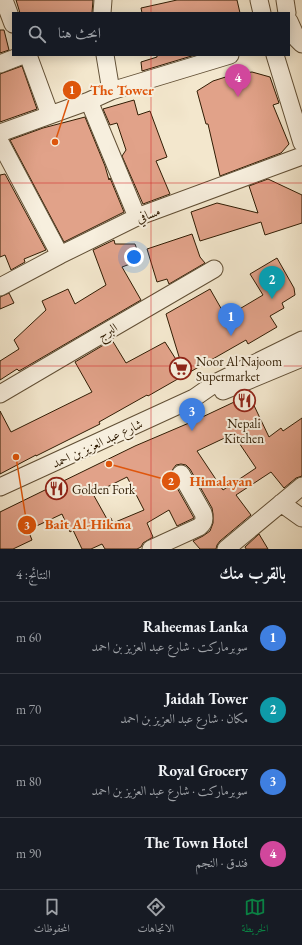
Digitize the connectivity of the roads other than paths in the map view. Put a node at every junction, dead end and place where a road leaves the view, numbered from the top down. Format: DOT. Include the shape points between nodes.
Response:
graph roads {
  1 [pos="4,0"];
  2 [pos="103,0"];
  3 [pos="259,0"];
  4 [pos="284,0"];
  5 [pos="102,12"];
  6 [pos="262,12"];
  7 [pos="287,12"];
  8 [pos="12,22"];
  9 [pos="290,23"];
  10 [pos="302,44"];
  11 [pos="20,56"];
  12 [pos="28,56"];
  13 [pos="105,56"];
  14 [pos="227,56"];
  15 [pos="275,56"];
  16 [pos="0,64"];
  17 [pos="112,91"];
  18 [pos="89,101"];
  19 [pos="297,107"];
  20 [pos="50,115"];
  21 [pos="0,133"];
  22 [pos="0,142"];
  23 [pos="302,143"];
  24 [pos="302,156"];
  25 [pos="137,217"];
  26 [pos="60,255"];
  27 [pos="214,269"];
  28 [pos="0,287"];
  29 [pos="302,340"];
  30 [pos="302,358"];
  31 [pos="0,394"];
  32 [pos="194,398"];
  33 [pos="181,474"];
  34 [pos="302,486"];
  35 [pos="0,487"];
  36 [pos="281,503"];
  37 [pos="302,518"];
  38 [pos="151,549"];
  39 [pos="226,549"];
  1 -- 8 [label="street"];
  2 -- 5 [label="street"];
  3 -- 6 [label="street"];
  4 -- 7 [label="street"];
  9 -- 10 [label="street"];
  11 -- 16 [label="street"];
  12 -- 20 [label="street"];
  13 -- 17 [label="street"];
  14 -- 17 [label="street"];
  15 -- 19 [label="street"];
  17 -- 18 [label="street"];
  18 -- 20 [label="street"];
  18 -- 25 [label="street"];
  19 -- 23 [label="street"];
  20 -- 21 [label="street"];
  22 -- 26 [label="street"];
  24 -- 25 [label="street, مسافي"];
  25 -- 26 [label="street, مسافي"];
  26 -- 28 [label="street, مسافي"];
  27 -- 31 [label="street, البرج"];
  29 -- 32 [label="street, شارع عبد العزيز بن احمد" via="217,382"];
  30 -- 32 [label="street, شارع عبد العزيز بن احمد" via="222,392"];
  32 -- 35 [label="street, شارع عبد العزيز بن احمد"];
  33 -- 38 [label="street" via="202,513 203,522 199,527"];
  34 -- 36 [label="street"];
  36 -- 37 [label="street"];
  36 -- 39 [label="street"];
}
